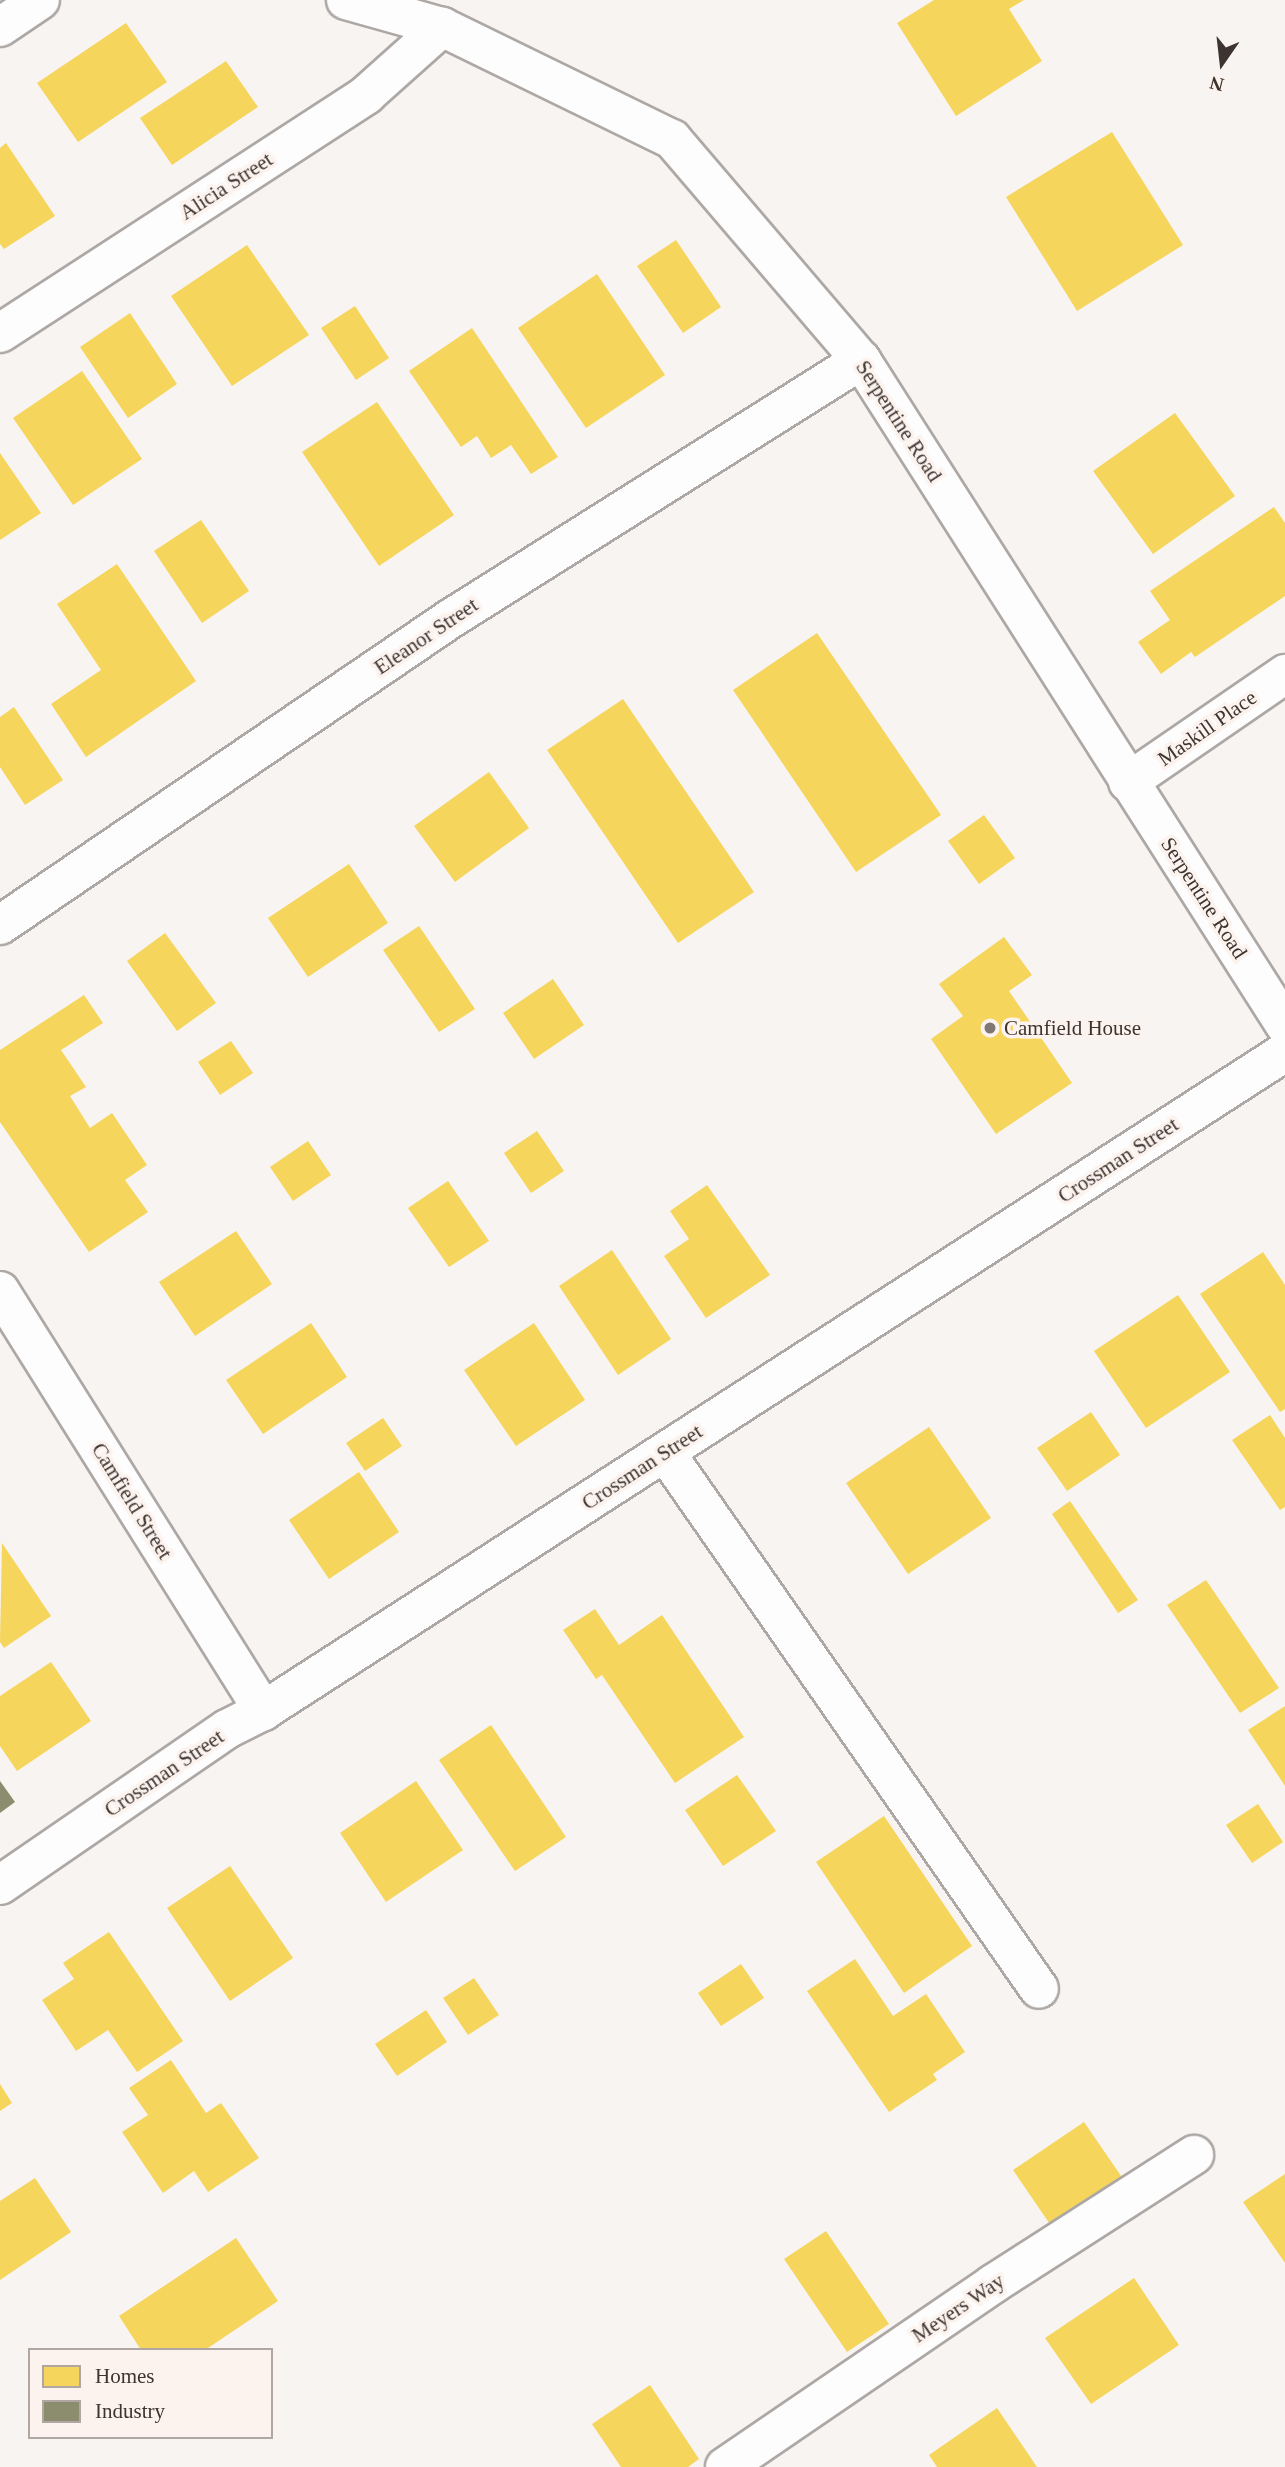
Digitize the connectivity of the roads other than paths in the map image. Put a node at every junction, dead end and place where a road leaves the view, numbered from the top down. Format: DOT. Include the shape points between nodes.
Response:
graph roads {
  1 [pos="40,0"];
  2 [pos="357,2"];
  3 [pos="0,27"];
  4 [pos="442,27"];
  5 [pos="0,333"];
  6 [pos="861,360"];
  7 [pos="1285,674"];
  8 [pos="1128,782"];
  9 [pos="0,925"];
  10 [pos="1285,1025"];
  11 [pos="1285,1052"];
  12 [pos="0,1291"];
  13 [pos="665,1452"];
  14 [pos="263,1711"];
  15 [pos="0,1885"];
  16 [pos="1039,1989"];
  17 [pos="1194,2155"];
  18 [pos="725,2467"];
  1 -- 3 [label="street"];
  2 -- 4 [label="street, Serpentine Road"];
  4 -- 5 [label="street, Alicia Street" via="366,95"];
  4 -- 6 [label="street, Serpentine Road" via="672,139"];
  6 -- 8 [label="street, Serpentine Road"];
  6 -- 9 [label="street, Eleanor Street" via="450,619"];
  7 -- 8 [label="street, Maskill Place"];
  8 -- 10 [label="street, Serpentine Road"];
  11 -- 13 [label="street, Crossman Street"];
  12 -- 14 [label="street, Camfield Street"];
  13 -- 14 [label="street, Crossman Street"];
  13 -- 16 [label="street"];
  14 -- 15 [label="street, Crossman Street" via="228,1729"];
  17 -- 18 [label="street, Meyers Way" via="993,2284"];
}
